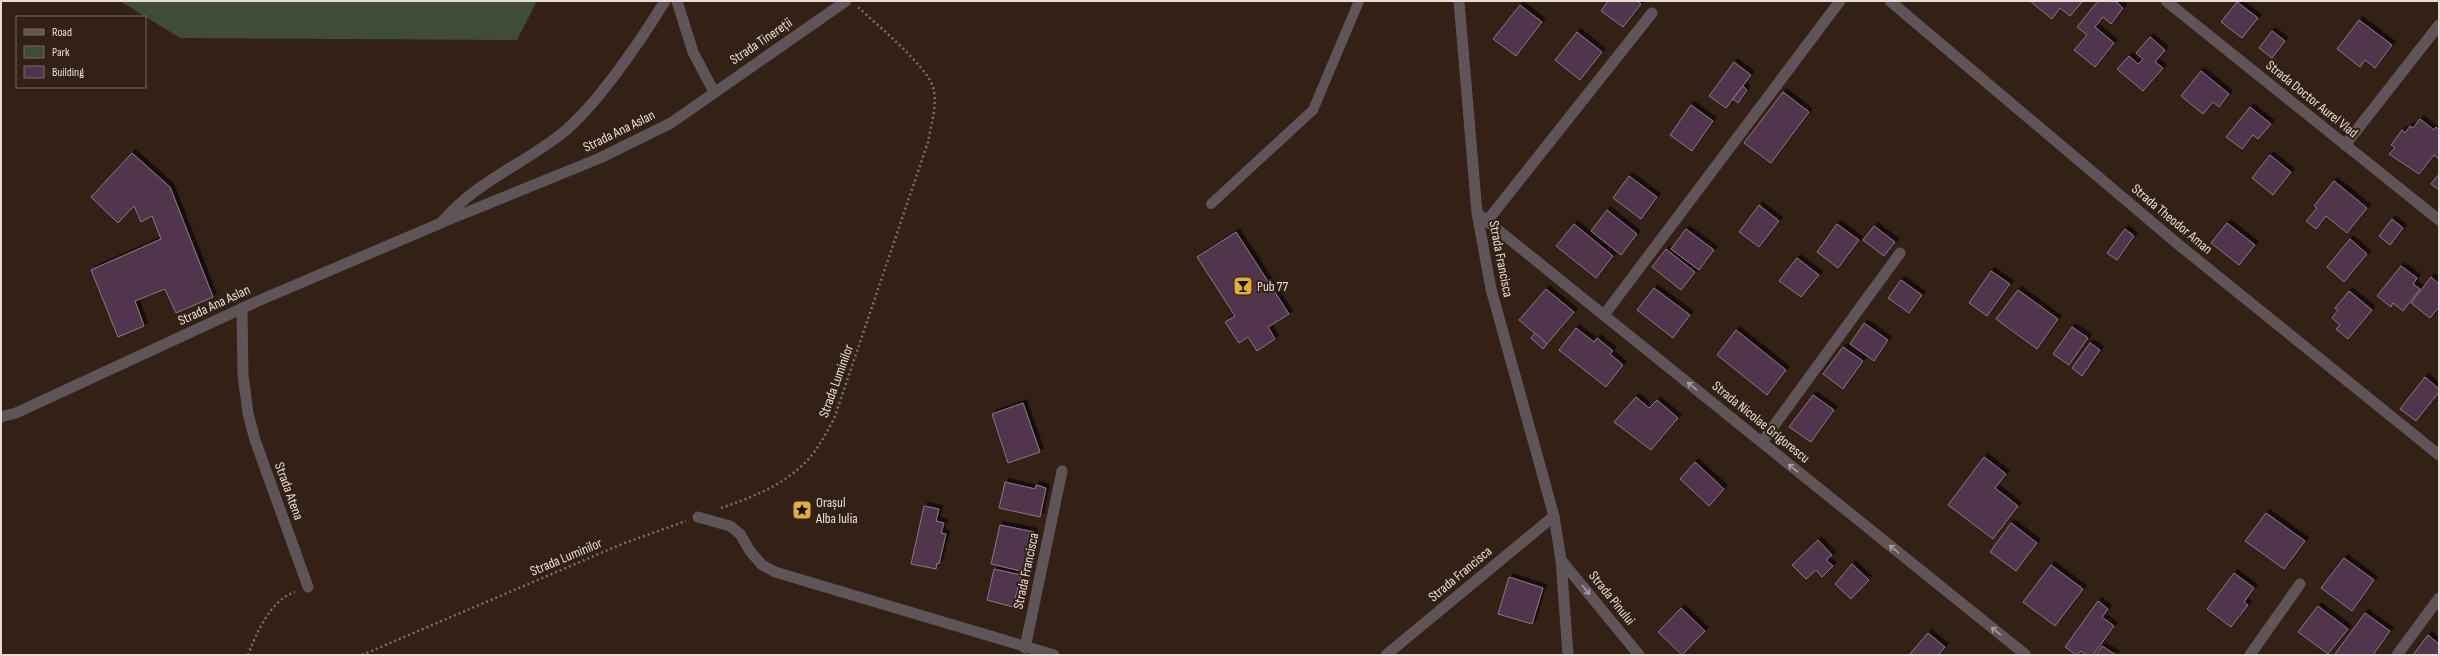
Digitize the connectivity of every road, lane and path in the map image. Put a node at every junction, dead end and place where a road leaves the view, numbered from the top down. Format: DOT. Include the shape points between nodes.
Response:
graph roads {
  1 [pos="665,1"];
  2 [pos="677,1"];
  3 [pos="846,1"];
  4 [pos="852,1"];
  5 [pos="1359,1"];
  6 [pos="1459,1"];
  7 [pos="1840,1"];
  8 [pos="1890,1"];
  9 [pos="2166,1"];
  10 [pos="1652,13"];
  11 [pos="2439,25"];
  12 [pos="714,92"];
  13 [pos="2345,145"];
  14 [pos="1212,204"];
  15 [pos="1477,213"];
  16 [pos="2439,220"];
  17 [pos="1487,221"];
  18 [pos="440,223"];
  19 [pos="1900,253"];
  20 [pos="242,308"];
  21 [pos="1604,316"];
  22 [pos="1,417"];
  23 [pos="1762,442"];
  24 [pos="2439,455"];
  25 [pos="1062,471"];
  26 [pos="698,516"];
  27 [pos="1554,516"];
  28 [pos="1562,560"];
  29 [pos="2300,584"];
  30 [pos="308,587"];
  31 [pos="2439,598"];
  32 [pos="1025,648"];
  33 [pos="1388,654"];
  34 [pos="248,655"];
  35 [pos="362,655"];
  36 [pos="1054,655"];
  37 [pos="1568,655"];
  38 [pos="1639,655"];
  39 [pos="2026,655"];
  40 [pos="2250,655"];
  41 [pos="2397,655"];
  1 -- 18 [label="street, Strada Ana Aslan" via="592,103 561,135 463,198"];
  2 -- 12 [label="street" via="684,30"];
  3 -- 12 [label="street, Strada Tinereții"];
  4 -- 26 [label="path, Strada Luminilor" via="918,65 933,87 934,105 928,142 834,419 815,452 773,488"];
  5 -- 14 [label="lane" via="1313,110"];
  6 -- 15 [label="street, Strada Francisca"];
  7 -- 21 [label="street"];
  8 -- 24 [label="street, Strada Theodor Aman" via="2179,245"];
  9 -- 13 [label="street, Strada Doctor Aurel Vlad"];
  10 -- 17 [label="street"];
  11 -- 13 [label="street"];
  12 -- 18 [label="street, Strada Ana Aslan" via="671,123 635,142"];
  13 -- 16 [label="street, Strada Doctor Aurel Vlad"];
  15 -- 17 [label="street, Strada Nicolae Grigorescu"];
  15 -- 27 [label="street, Strada Francisca" via="1491,289"];
  17 -- 21 [label="street, Strada Nicolae Grigorescu"];
  18 -- 20 [label="street, Strada Ana Aslan"];
  19 -- 23 [label="street"];
  20 -- 22 [label="street, Strada Ana Aslan" via="16,413"];
  20 -- 30 [label="street, Strada Atena" via="243,375 248,413 255,440"];
  23 -- 21 [label="street, Strada Nicolae Grigorescu, one-way"];
  39 -- 23 [label="street, Strada Nicolae Grigorescu, one-way"];
  25 -- 32 [label="street, Strada Francisca"];
  26 -- 32 [label="street" via="730,526 740,534 762,564 775,572"];
  26 -- 35 [label="path, Strada Luminilor" via="622,544"];
  27 -- 28 [label="street, Strada Francisca"];
  27 -- 33 [label="street, Strada Francisca"];
  28 -- 37 [label="street, Strada Francisca"];
  28 -- 38 [label="street, Strada Pinului, one-way"];
  29 -- 40 [label="street"];
  30 -- 34 [label="path" via="287,594 272,609"];
  31 -- 41 [label="street"];
  32 -- 36 [label="street"];
}
